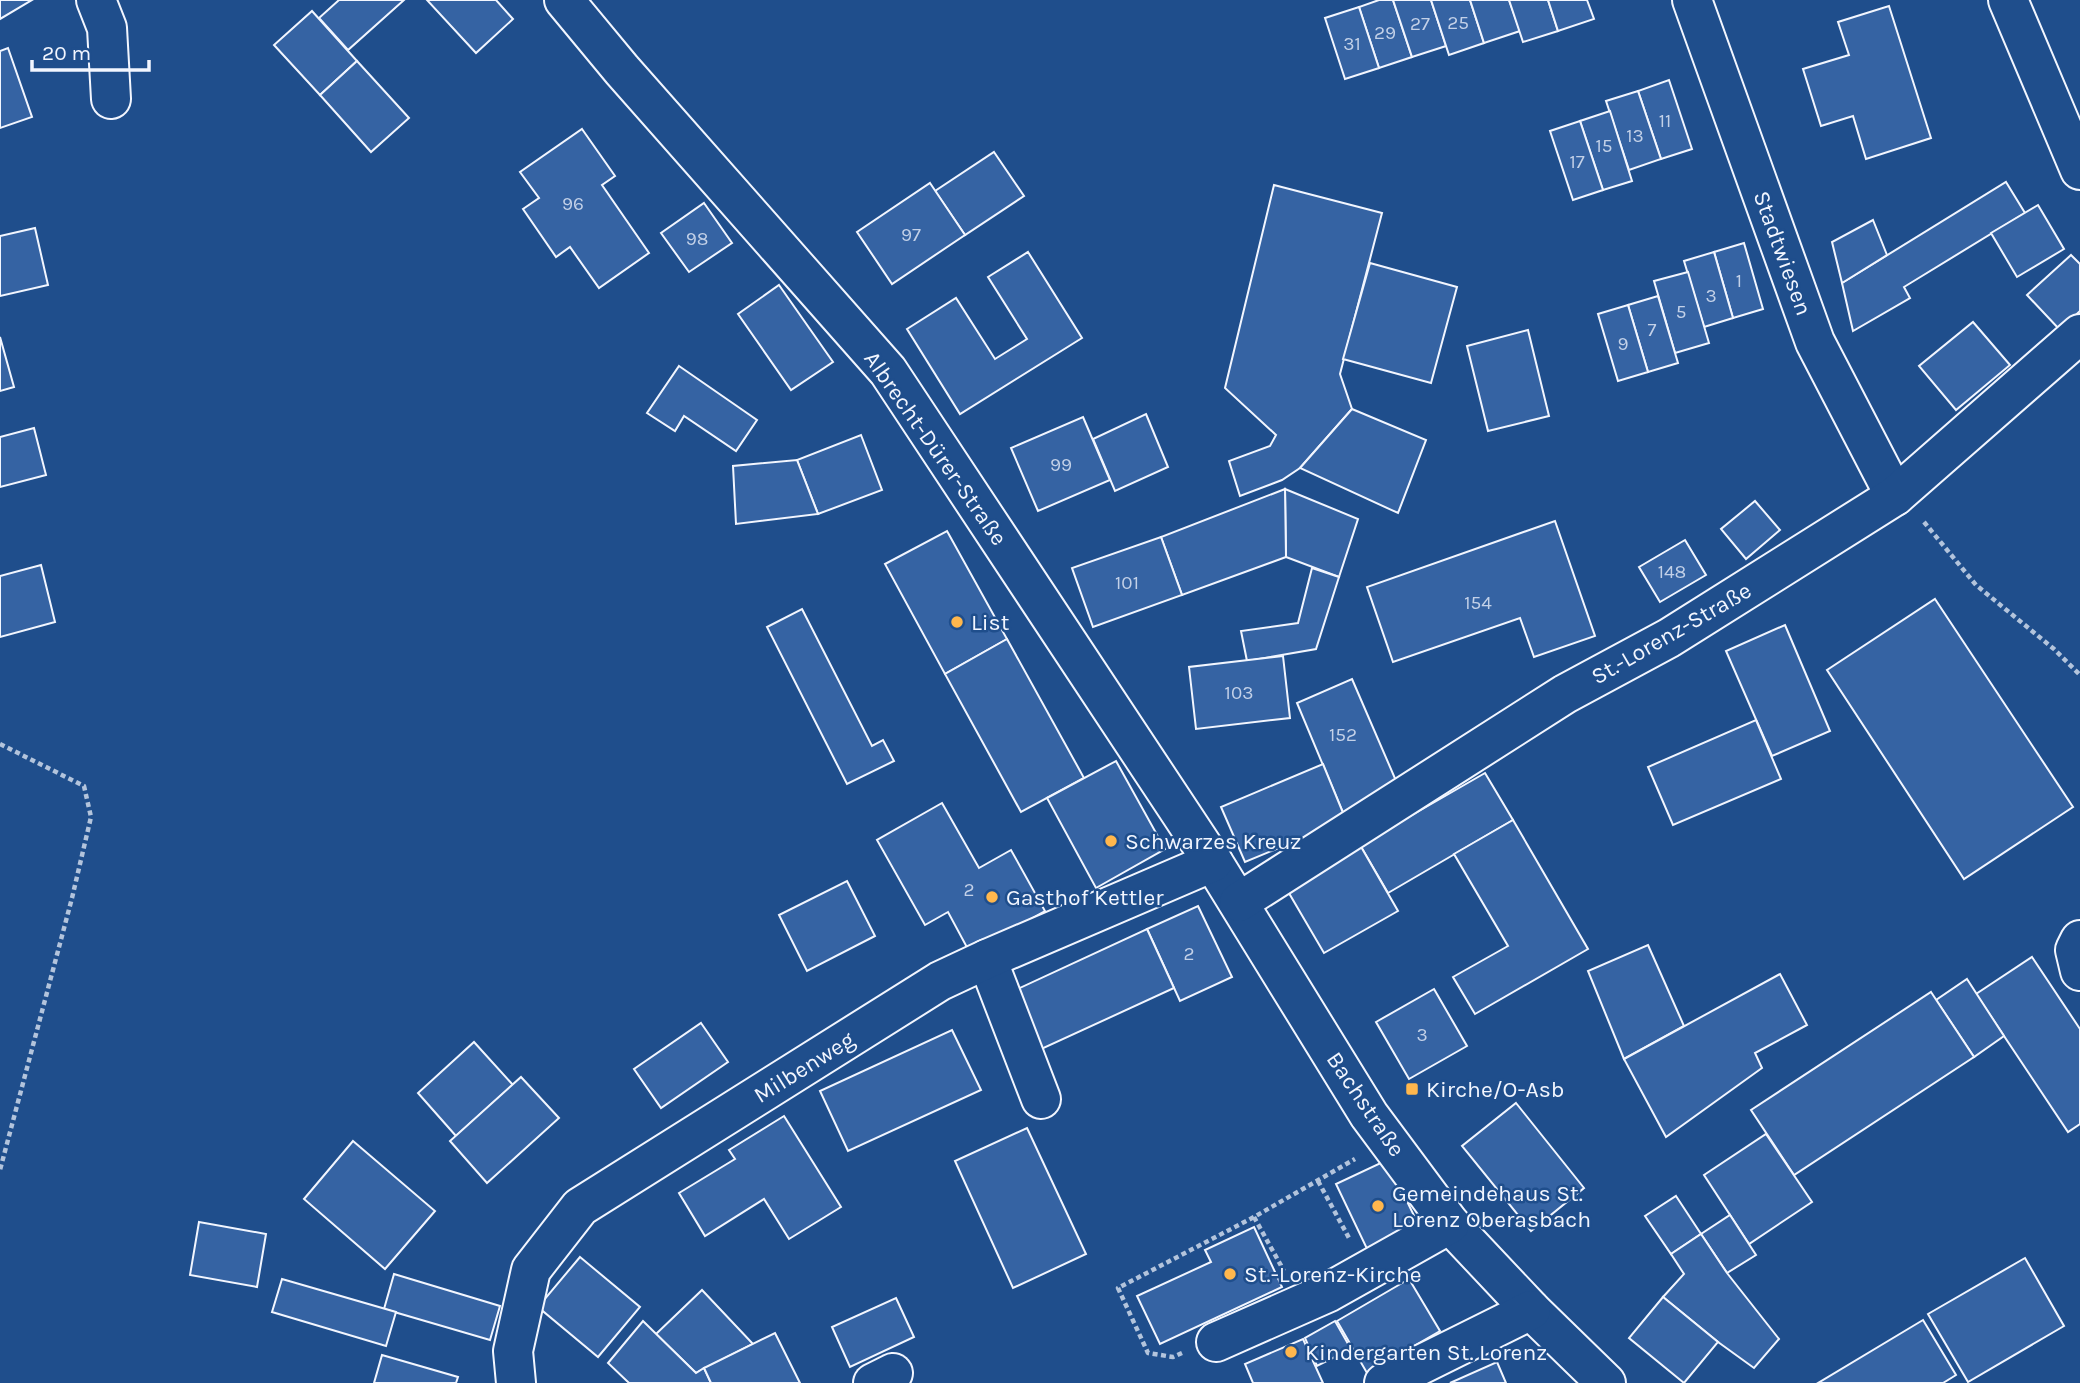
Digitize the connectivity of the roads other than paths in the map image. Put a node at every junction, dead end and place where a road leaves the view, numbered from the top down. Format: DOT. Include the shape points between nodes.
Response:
graph roads {
  1 [pos="96,0"];
  2 [pos="564,0"];
  3 [pos="1692,0"];
  4 [pos="2008,0"];
  5 [pos="111,99"];
  6 [pos="2080,170"];
  7 [pos="2080,334"];
  8 [pos="1895,496"];
  9 [pos="1213,862"];
  10 [pos="1239,902"];
  11 [pos="2080,940"];
  12 [pos="987,958"];
  13 [pos="2080,971"];
  14 [pos="1041,1100"];
  15 [pos="1450,1224"];
  16 [pos="1531,1310"];
  17 [pos="1216,1342"];
  18 [pos="516,1383"];
  19 [pos="1384,1383"];
  20 [pos="1606,1383"];
  1 -- 5 [label="street" via="107,28"];
  2 -- 9 [label="street, Albrecht-Dürer-Straße" via="888,371"];
  3 -- 8 [label="street, Stadtwiesen" via="1815,342"];
  4 -- 6 [label="street"];
  7 -- 8 [label="street, St.-Lorenz-Straße"];
  8 -- 10 [label="street, St.-Lorenz-Straße" via="1669,638 1565,694"];
  9 -- 10 [label="street, Bachstraße"];
  9 -- 12 [label="street, Milbenweg"];
  10 -- 15 [label="street, Bachstraße" via="1369,1115"];
  11 -- 13 [label="street" via="2075,950"];
  12 -- 14 [label="street"];
  12 -- 18 [label="street, Milbenweg" via="940,981 580,1207 531,1270 513,1351"];
  15 -- 16 [label="street, Bachstraße"];
  15 -- 17 [label="street" via="1329,1292"];
  16 -- 19 [label="street"];
  16 -- 20 [label="street, Bachstraße"];
}
